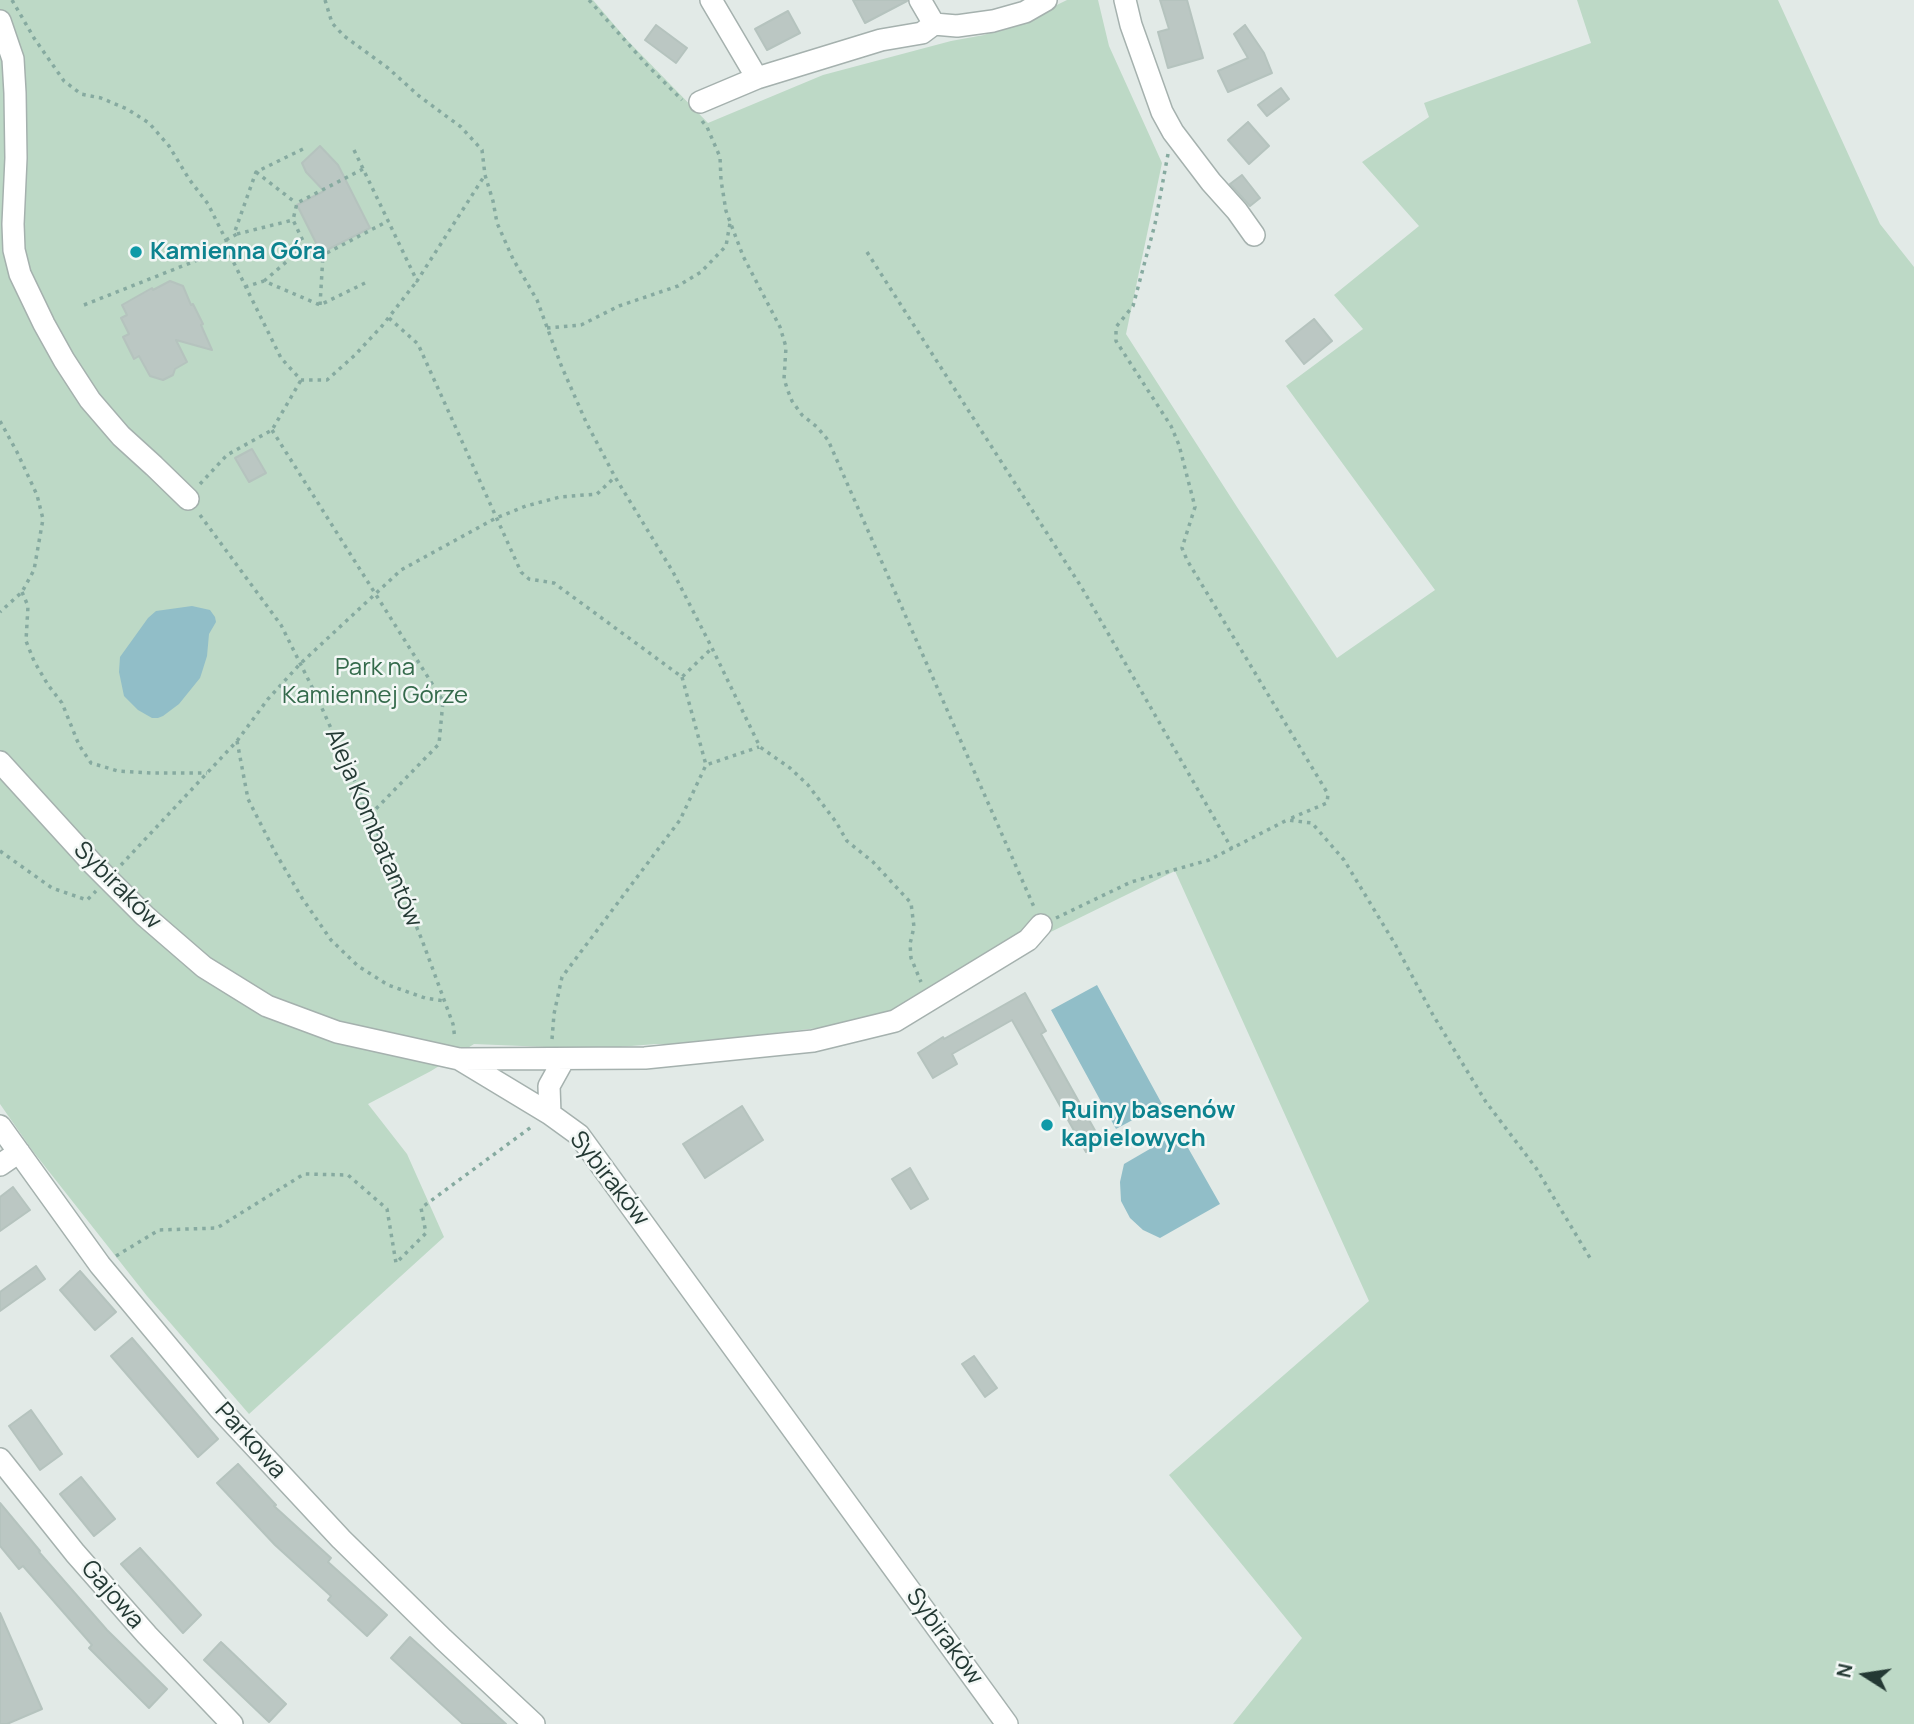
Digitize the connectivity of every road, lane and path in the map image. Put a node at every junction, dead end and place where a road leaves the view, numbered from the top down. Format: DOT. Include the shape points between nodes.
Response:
graph roads {
  1 [pos="12,0"];
  2 [pos="325,0"];
  3 [pos="589,0"];
  4 [pos="711,0"];
  5 [pos="920,0"];
  6 [pos="1046,0"];
  7 [pos="1125,0"];
  8 [pos="0,21"];
  9 [pos="934,24"];
  10 [pos="757,78"];
  11 [pos="699,109"];
  12 [pos="1173,132"];
  13 [pos="305,148"];
  14 [pos="354,150"];
  15 [pos="363,169"];
  16 [pos="256,172"];
  17 [pos="485,175"];
  18 [pos="297,203"];
  19 [pos="293,220"];
  20 [pos="387,221"];
  21 [pos="730,221"];
  22 [pos="237,234"];
  23 [pos="1254,235"];
  24 [pos="226,240"];
  25 [pos="305,245"];
  26 [pos="228,248"];
  27 [pos="866,252"];
  28 [pos="323,255"];
  29 [pos="264,281"];
  30 [pos="418,281"];
  31 [pos="365,283"];
  32 [pos="246,287"];
  33 [pos="84,305"];
  34 [pos="320,305"];
  35 [pos="388,318"];
  36 [pos="547,328"];
  37 [pos="300,380"];
  38 [pos="0,421"];
  39 [pos="272,430"];
  40 [pos="615,477"];
  41 [pos="188,499"];
  42 [pos="496,518"];
  43 [pos="22,592"];
  44 [pos="376,594"];
  45 [pos="0,612"];
  46 [pos="712,648"];
  47 [pos="300,664"];
  48 [pos="682,677"];
  49 [pos="237,741"];
  50 [pos="760,747"];
  51 [pos="0,762"];
  52 [pos="706,765"];
  53 [pos="207,773"];
  54 [pos="370,815"];
  55 [pos="1287,820"];
  56 [pos="1232,849"];
  57 [pos="0,851"];
  58 [pos="107,878"];
  59 [pos="1041,925"];
  60 [pos="930,1000"];
  61 [pos="444,1001"];
  62 [pos="458,1059"];
  63 [pos="558,1059"];
  64 [pos="550,1114"];
  65 [pos="0,1126"];
  66 [pos="19,1152"];
  67 [pos="0,1165"];
  68 [pos="1590,1258"];
  69 [pos="100,1265"];
  70 [pos="0,1460"];
  71 [pos="232,1724"];
  72 [pos="534,1724"];
  73 [pos="1007,1724"];
  1 -- 24 [label="path" via="64,80 81,94 127,109 149,123 208,204"];
  2 -- 17 [label="path" via="332,23 344,36 474,139 482,150"];
  3 -- 11 [label="path" via="686,104"];
  4 -- 10 [label="street"];
  5 -- 9 [label="street"];
  6 -- 9 [label="street" via="993,21"];
  7 -- 12 [label="street" via="1135,38"];
  8 -- 41 [label="street" via="13,59 13,225 20,274 90,400"];
  9 -- 10 [label="street" via="922,33 881,40"];
  10 -- 11 [label="street"];
  11 -- 21 [label="path" via="720,157"];
  12 -- 23 [label="street"];
  12 -- 55 [label="path" via="1133,306 1116,327 1116,341 1179,445 1195,507 1182,548 1187,560 1328,794 1327,803"];
  13 -- 16 [label="path"];
  14 -- 15 [label="path"];
  15 -- 18 [label="path"];
  15 -- 20 [label="path"];
  16 -- 18 [label="path"];
  16 -- 22 [label="path"];
  17 -- 30 [label="path"];
  17 -- 36 [label="path" via="496,223"];
  18 -- 19 [label="path"];
  19 -- 22 [label="path"];
  19 -- 25 [label="path"];
  20 -- 28 [label="path"];
  20 -- 30 [label="path"];
  21 -- 36 [label="path" via="726,246 701,272 678,286 581,325"];
  21 -- 59 [label="path" via="743,257 780,327 786,347 784,379 792,401 828,440"];
  22 -- 24 [label="path"];
  24 -- 26 [label="path"];
  25 -- 28 [label="path"];
  25 -- 29 [label="path"];
  26 -- 32 [label="path"];
  26 -- 33 [label="path"];
  27 -- 56 [label="path" via="1082,588"];
  28 -- 34 [label="path"];
  29 -- 32 [label="path"];
  29 -- 34 [label="path"];
  30 -- 35 [label="path"];
  31 -- 34 [label="path"];
  32 -- 37 [label="path" via="281,358"];
  35 -- 37 [label="path" via="327,380"];
  35 -- 42 [label="path" via="418,344"];
  36 -- 40 [label="path" via="586,422"];
  37 -- 39 [label="path"];
  38 -- 43 [label="path" via="37,495 43,519 34,570"];
  39 -- 41 [label="path" via="227,455"];
  39 -- 44 [label="path"];
  40 -- 42 [label="path" via="597,494 560,497"];
  40 -- 46 [label="path" via="673,572"];
  41 -- 47 [label="path, Aleja Kombatantów" via="281,625"];
  42 -- 44 [label="path" via="401,570"];
  42 -- 48 [label="path" via="520,572 529,579 554,583"];
  43 -- 45 [label="path"];
  43 -- 53 [label="path" via="28,606 26,641 34,661 62,703 79,745 92,763 118,771"];
  44 -- 47 [label="path"];
  44 -- 54 [label="path" via="443,701 439,744"];
  46 -- 48 [label="path"];
  46 -- 50 [label="path"];
  47 -- 49 [label="path"];
  47 -- 54 [label="path, Aleja Kombatantów"];
  48 -- 52 [label="path"];
  49 -- 53 [label="path"];
  49 -- 61 [label="path" via="248,799 302,898 331,940 358,966 388,985"];
  50 -- 52 [label="path"];
  50 -- 60 [label="path" via="808,785 847,841 911,903 911,958"];
  51 -- 58 [label="street, Sybiraków"];
  52 -- 63 [label="path" via="680,820 562,977 554,1014"];
  53 -- 58 [label="path"];
  54 -- 61 [label="path, Aleja Kombatantów"];
  55 -- 56 [label="path"];
  55 -- 68 [label="path" via="1312,823 1344,860 1486,1102 1536,1168"];
  56 -- 59 [label="path" via="1131,882"];
  57 -- 58 [label="path" via="52,888 87,900"];
  58 -- 62 [label="street, Sybiraków" via="204,967 267,1006 337,1032"];
  59 -- 60 [label="street" via="1028,940"];
  60 -- 63 [label="street" via="895,1021 813,1041 645,1058"];
  61 -- 62 [label="path, Aleja Kombatantów"];
  62 -- 63 [label="street"];
  62 -- 64 [label="street, Sybiraków"];
  63 -- 64 [label="street" via="549,1086"];
  64 -- 69 [label="path" via="421,1208 426,1233 396,1263 387,1209 348,1175 304,1174 217,1228 159,1230"];
  64 -- 73 [label="street, Sybiraków" via="579,1135"];
  65 -- 66 [label="street, Parkowa"];
  66 -- 67 [label="street"];
  66 -- 69 [label="street, Parkowa"];
  69 -- 72 [label="street, Parkowa" via="219,1408 341,1539"];
  70 -- 71 [label="street, Gajowa" via="129,1615"];
}
